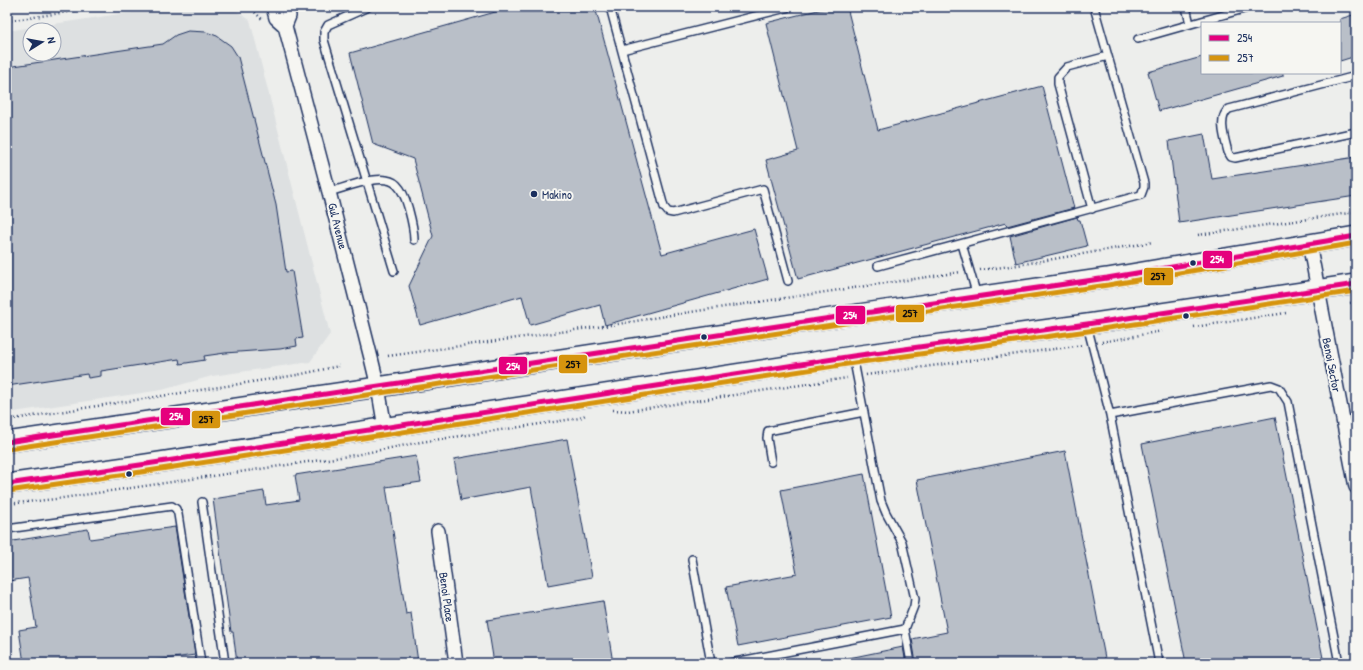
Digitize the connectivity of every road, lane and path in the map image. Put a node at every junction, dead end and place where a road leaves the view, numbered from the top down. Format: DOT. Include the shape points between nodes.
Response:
graph roads {
  1 [pos="101,7"];
  2 [pos="273,7"];
  3 [pos="287,7"];
  4 [pos="368,7"];
  5 [pos="610,7"];
  6 [pos="790,7"];
  7 [pos="1094,7"];
  8 [pos="1186,7"];
  9 [pos="1251,7"];
  10 [pos="7,21"];
  11 [pos="1190,24"];
  12 [pos="285,26"];
  13 [pos="1138,40"];
  14 [pos="622,50"];
  15 [pos="1108,56"];
  16 [pos="1356,76"];
  17 [pos="1356,132"];
  18 [pos="367,182"];
  19 [pos="330,192"];
  20 [pos="1092,210"];
  21 [pos="1356,212"];
  22 [pos="1198,235"];
  23 [pos="1356,236"];
  24 [pos="414,240"];
  25 [pos="1153,242"];
  26 [pos="1309,243"];
  27 [pos="962,244"];
  28 [pos="878,266"];
  29 [pos="394,271"];
  30 [pos="970,271"];
  31 [pos="788,282"];
  32 [pos="1356,284"];
  33 [pos="1318,289"];
  34 [pos="977,296"];
  35 [pos="1356,302"];
  36 [pos="1350,303"];
  37 [pos="1286,313"];
  38 [pos="1087,324"];
  39 [pos="1194,327"];
  40 [pos="1162,331"];
  41 [pos="1092,344"];
  42 [pos="388,356"];
  43 [pos="853,356"];
  44 [pos="339,366"];
  45 [pos="857,377"];
  46 [pos="378,387"];
  47 [pos="609,410"];
  48 [pos="590,411"];
  49 [pos="864,412"];
  50 [pos="1110,415"];
  51 [pos="7,420"];
  52 [pos="385,428"];
  53 [pos="7,442"];
  54 [pos="771,462"];
  55 [pos="7,484"];
  56 [pos="1356,487"];
  57 [pos="202,502"];
  58 [pos="7,504"];
  59 [pos="7,529"];
  60 [pos="438,530"];
  61 [pos="692,559"];
  62 [pos="905,629"];
  63 [pos="201,663"];
  64 [pos="225,663"];
  65 [pos="456,663"];
  66 [pos="711,663"];
  67 [pos="730,663"];
  68 [pos="911,663"];
  69 [pos="1159,663"];
  70 [pos="1338,663"];
  1 -- 10 [label="path"];
  2 -- 12 [label="street, Gul Avenue" via="276,18"];
  3 -- 12 [label="street, Gul Avenue" via="289,16"];
  4 -- 18 [label="lane" via="328,25 324,32 324,40"];
  5 -- 14 [label="lane"];
  6 -- 14 [label="lane"];
  7 -- 15 [label="lane"];
  8 -- 11 [label="lane"];
  9 -- 11 [label="lane"];
  11 -- 13 [label="lane"];
  12 -- 19 [label="street, Gul Avenue"];
  14 -- 31 [label="lane" via="664,207 668,212 678,212 763,189"];
  15 -- 20 [label="lane" via="1067,67 1058,77"];
  15 -- 20 [label="lane" via="1144,187 1141,196"];
  16 -- 17 [label="lane" via="1228,109 1224,112 1222,120 1228,152 1235,158"];
  18 -- 19 [label="lane"];
  18 -- 24 [label="lane" via="380,180 397,184 408,204 414,227"];
  18 -- 29 [label="lane"];
  19 -- 46 [label="street, Gul Avenue"];
  20 -- 27 [label="lane"];
  21 -- 22 [label="path"];
  23 -- 26 [label="main road"];
  25 -- 30 [label="path"];
  26 -- 33 [label="street, Benoi Sector"];
  26 -- 34 [label="main road" via="1107,278"];
  27 -- 28 [label="lane"];
  27 -- 30 [label="lane"];
  30 -- 34 [label="lane"];
  30 -- 42 [label="path"];
  32 -- 33 [label="main road"];
  33 -- 38 [label="main road"];
  33 -- 56 [label="street, Benoi Sector"];
  34 -- 46 [label="main road"];
  35 -- 36 [label="path"];
  37 -- 39 [label="path"];
  38 -- 41 [label="lane"];
  38 -- 43 [label="main road"];
  40 -- 41 [label="path"];
  41 -- 45 [label="path"];
  41 -- 50 [label="lane"];
  43 -- 45 [label="lane"];
  43 -- 52 [label="main road"];
  44 -- 51 [label="path" via="297,375"];
  45 -- 47 [label="path" via="628,412"];
  45 -- 49 [label="lane"];
  46 -- 52 [label="street, Gul Avenue"];
  46 -- 53 [label="main road"];
  48 -- 58 [label="path" via="580,418 421,442 355,455 64,498"];
  49 -- 54 [label="lane" via="768,431"];
  49 -- 62 [label="lane" via="882,501 902,542 915,598"];
  50 -- 69 [label="lane"];
  50 -- 70 [label="lane" via="1271,385 1280,388 1288,402"];
  52 -- 55 [label="main road"];
  57 -- 64 [label="lane"];
  59 -- 63 [label="lane" via="172,506 178,514"];
  60 -- 65 [label="street, Benoi Place"];
  61 -- 66 [label="lane"];
  62 -- 67 [label="lane"];
  62 -- 68 [label="lane"];
}
